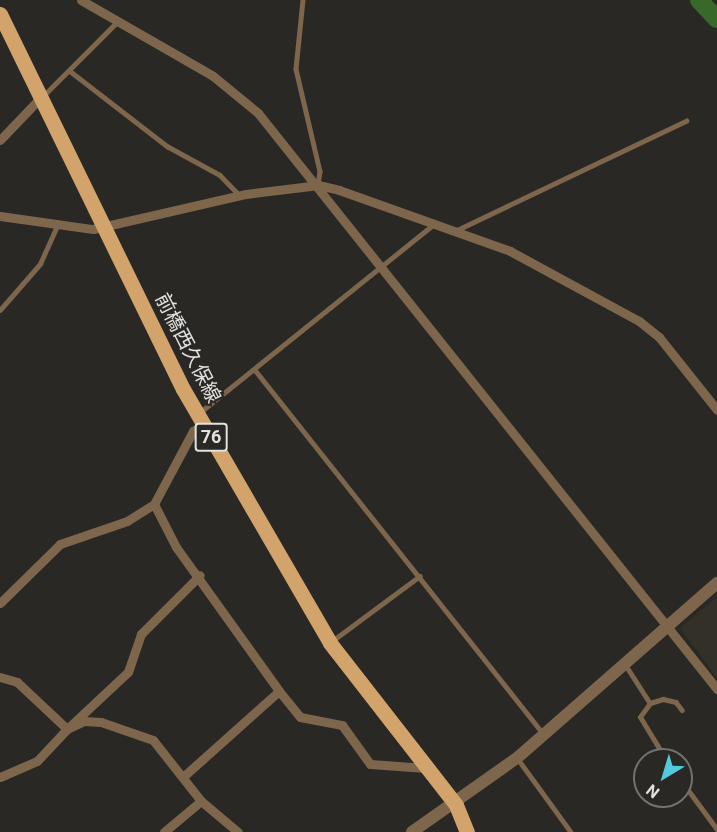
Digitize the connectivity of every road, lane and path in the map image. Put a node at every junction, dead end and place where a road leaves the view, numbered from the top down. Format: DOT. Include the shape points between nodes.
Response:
graph roads {
  1 [pos="81,0"];
  2 [pos="303,0"];
  3 [pos="0,14"];
  4 [pos="118,21"];
  5 [pos="70,71"];
  6 [pos="41,97"];
  7 [pos="686,121"];
  8 [pos="0,140"];
  9 [pos="318,185"];
  10 [pos="240,196"];
  11 [pos="0,216"];
  12 [pos="435,223"];
  13 [pos="57,226"];
  14 [pos="108,227"];
  15 [pos="455,231"];
  16 [pos="383,267"];
  17 [pos="0,310"];
  18 [pos="255,370"];
  19 [pos="717,410"];
  20 [pos="201,419"];
  21 [pos="153,504"];
  22 [pos="200,575"];
  23 [pos="420,576"];
  24 [pos="717,583"];
  25 [pos="0,603"];
  26 [pos="671,624"];
  27 [pos="330,643"];
  28 [pos="625,664"];
  29 [pos="0,677"];
  30 [pos="717,689"];
  31 [pos="279,691"];
  32 [pos="651,703"];
  33 [pos="681,710"];
  34 [pos="67,729"];
  35 [pos="544,735"];
  36 [pos="658,748"];
  37 [pos="517,758"];
  38 [pos="426,768"];
  39 [pos="184,776"];
  40 [pos="0,777"];
  41 [pos="693,796"];
  42 [pos="201,801"];
  43 [pos="456,805"];
  44 [pos="717,829"];
  45 [pos="164,832"];
  46 [pos="238,832"];
  47 [pos="412,832"];
  48 [pos="467,832"];
  49 [pos="571,832"];
  1 -- 4 [label="street"];
  2 -- 9 [label="lane" via="296,69 320,171"];
  3 -- 6 [label="main road, 前橋西久保線 / 76"];
  4 -- 5 [label="lane"];
  4 -- 9 [label="street" via="235,92"];
  5 -- 6 [label="lane"];
  5 -- 10 [label="lane" via="167,146 220,175"];
  6 -- 8 [label="street"];
  6 -- 14 [label="main road, 前橋西久保線 / 76"];
  7 -- 15 [label="lane"];
  9 -- 10 [label="street"];
  9 -- 12 [label="street"];
  9 -- 16 [label="street"];
  10 -- 14 [label="street"];
  11 -- 13 [label="street"];
  12 -- 15 [label="street"];
  12 -- 16 [label="lane"];
  13 -- 14 [label="street"];
  13 -- 17 [label="lane" via="40,264"];
  14 -- 20 [label="main road, 前橋西久保線 / 76" via="164,353"];
  15 -- 19 [label="street" via="510,251 639,321 659,337"];
  16 -- 18 [label="lane"];
  16 -- 26 [label="street"];
  18 -- 20 [label="lane"];
  18 -- 23 [label="lane"];
  20 -- 21 [label="street"];
  20 -- 27 [label="main road, 前橋西久保線 / 76"];
  21 -- 22 [label="street" via="176,547"];
  21 -- 25 [label="street" via="127,521 60,544"];
  22 -- 31 [label="street"];
  22 -- 34 [label="street" via="141,634 128,672"];
  23 -- 27 [label="lane"];
  23 -- 35 [label="lane"];
  24 -- 26 [label="street"];
  26 -- 28 [label="street"];
  26 -- 30 [label="street"];
  27 -- 38 [label="main road, 前橋西久保線 / 76"];
  28 -- 32 [label="lane"];
  28 -- 35 [label="street"];
  29 -- 34 [label="street" via="17,682"];
  31 -- 38 [label="street" via="300,717 342,725 370,764"];
  31 -- 39 [label="street"];
  32 -- 33 [label="lane" via="668,698"];
  32 -- 36 [label="lane" via="640,723"];
  34 -- 39 [label="street" via="84,721 101,722 153,740"];
  34 -- 40 [label="street" via="37,761"];
  35 -- 37 [label="street"];
  37 -- 43 [label="street"];
  37 -- 49 [label="lane"];
  38 -- 43 [label="main road, 前橋西久保線 / 76"];
  39 -- 42 [label="street"];
  41 -- 44 [label="lane"];
  42 -- 45 [label="street"];
  42 -- 46 [label="street"];
  43 -- 47 [label="street"];
  43 -- 48 [label="main road, 前橋西久保線 / 76"];
}
